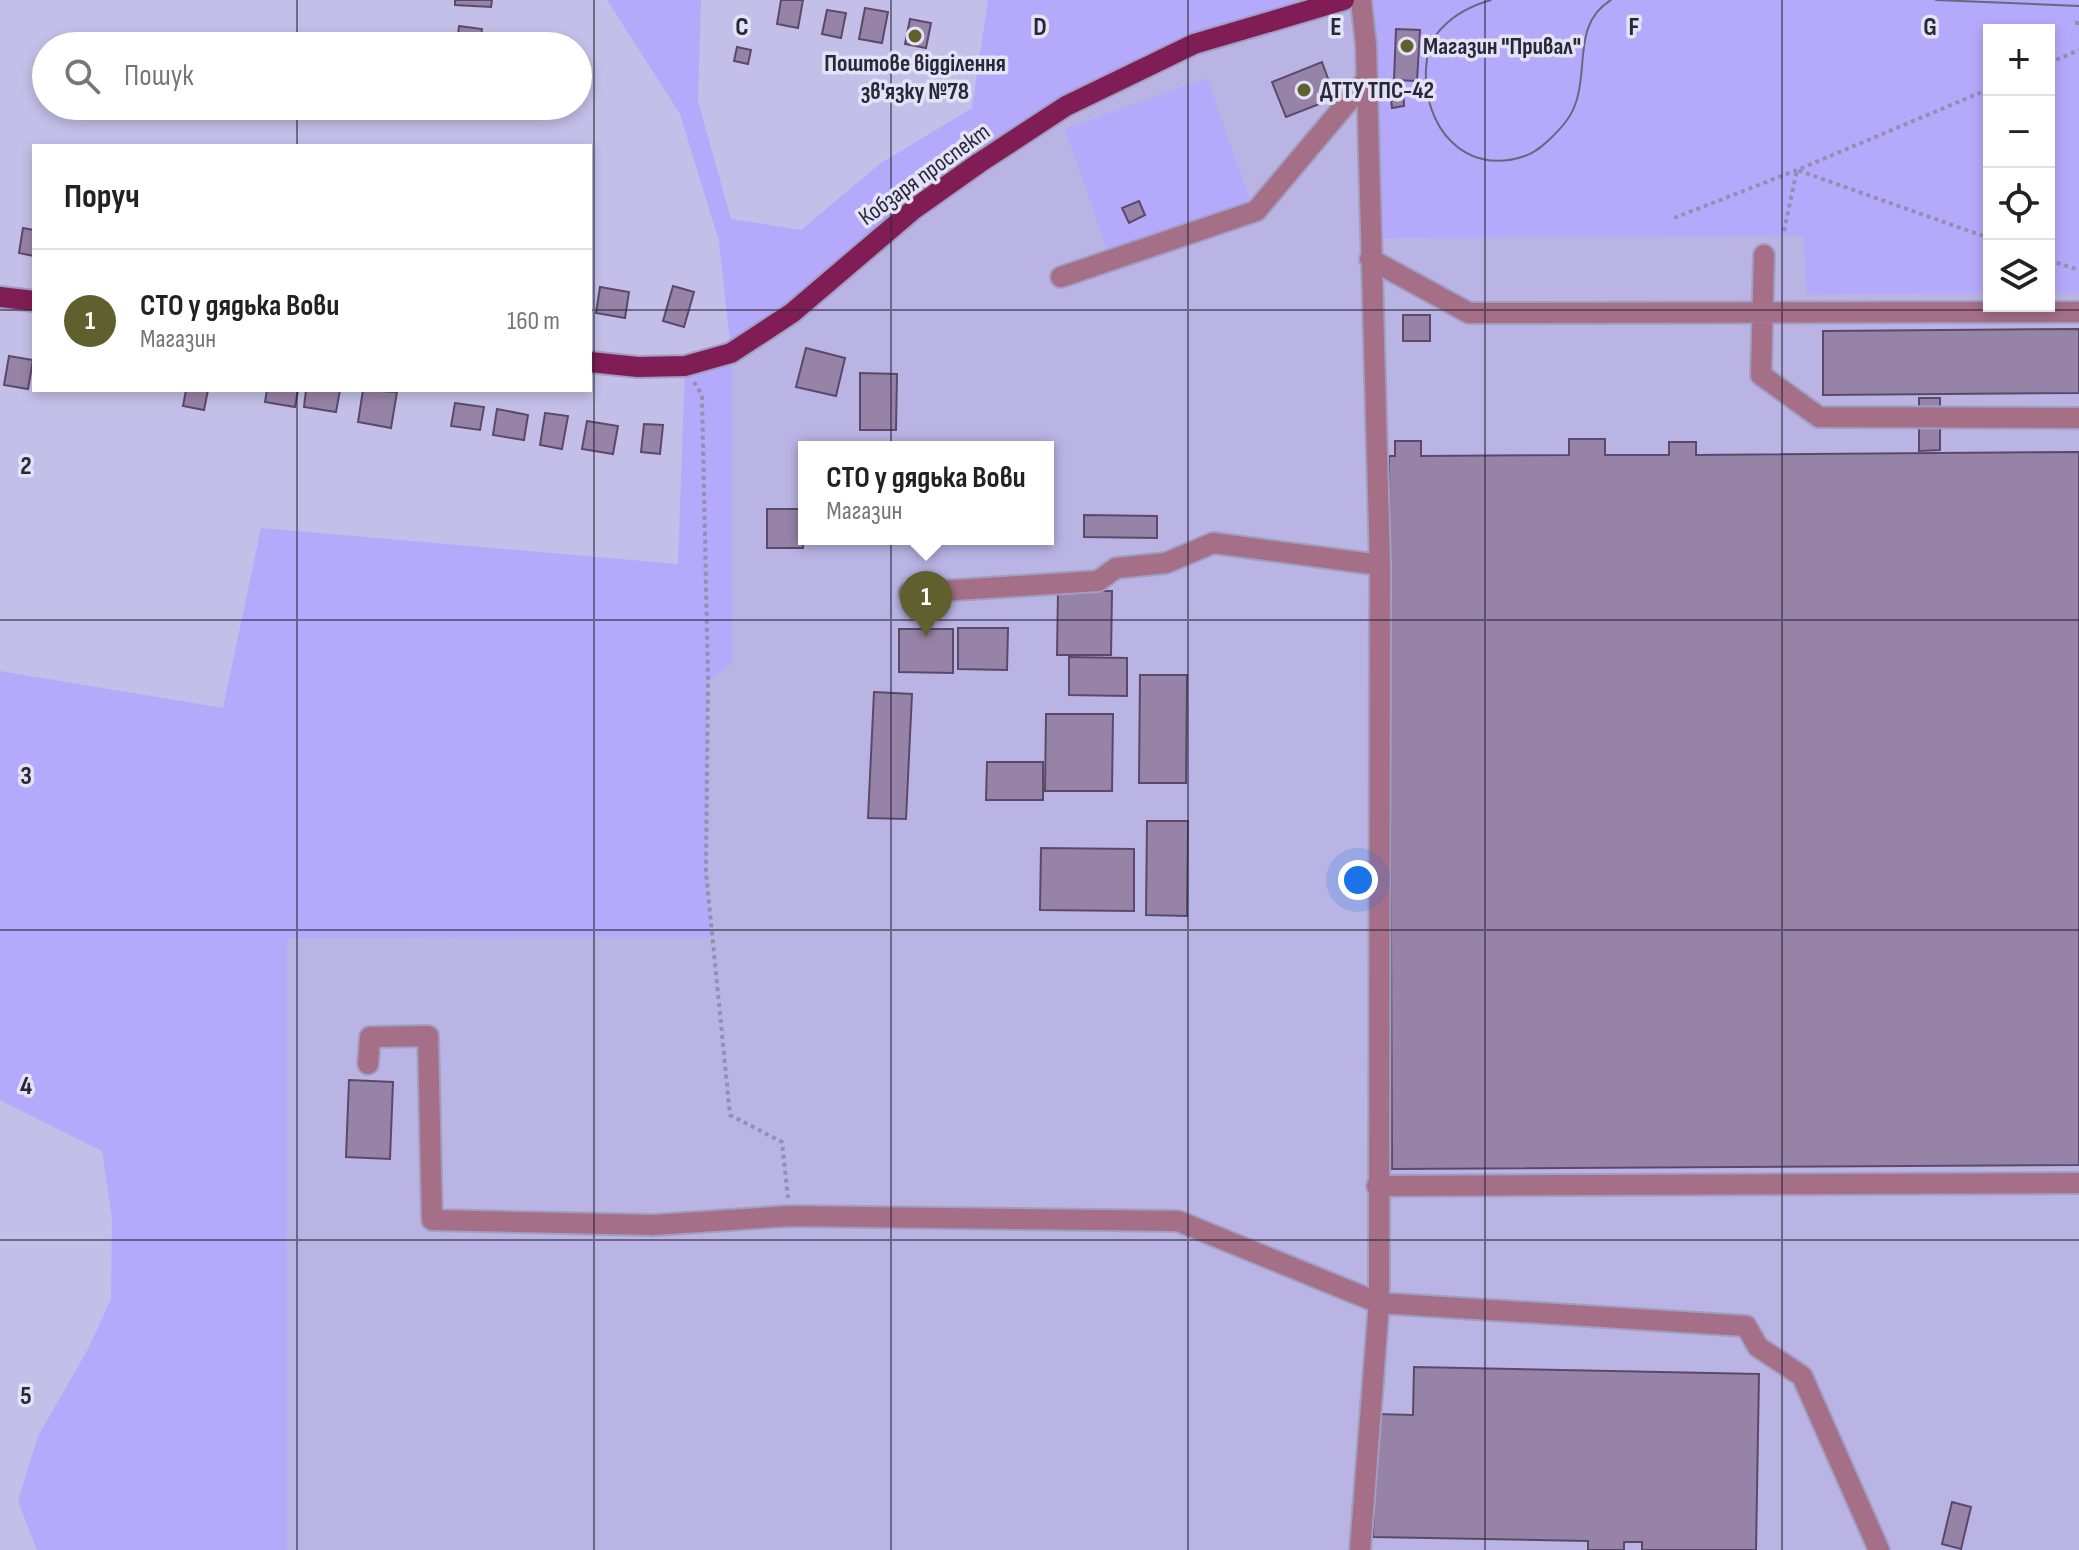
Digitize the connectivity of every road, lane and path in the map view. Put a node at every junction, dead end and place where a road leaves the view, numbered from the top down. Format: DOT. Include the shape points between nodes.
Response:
graph roads {
  1 [pos="1344,0"];
  2 [pos="1361,0"];
  3 [pos="2079,50"];
  4 [pos="2055,60"];
  5 [pos="1367,79"];
  6 [pos="1983,92"];
  7 [pos="1797,170"];
  8 [pos="1674,218"];
  9 [pos="1784,231"];
  10 [pos="1983,236"];
  11 [pos="1764,255"];
  12 [pos="1370,259"];
  13 [pos="2055,262"];
  14 [pos="2079,270"];
  15 [pos="1061,277"];
  16 [pos="0,297"];
  17 [pos="32,301"];
  18 [pos="2079,312"];
  19 [pos="1762,313"];
  20 [pos="592,362"];
  21 [pos="685,366"];
  22 [pos="2079,418"];
  23 [pos="1380,565"];
  24 [pos="909,593"];
  25 [pos="368,1064"];
  26 [pos="2079,1183"];
  27 [pos="1377,1186"];
  28 [pos="790,1216"];
  29 [pos="1379,1303"];
  30 [pos="1360,1550"];
  31 [pos="1879,1550"];
  1 -- 21 [label="main road, Кобзаря проспект" via="1194,44 1066,106 914,209 764,333 731,353"];
  2 -- 5 [label="lane"];
  3 -- 4 [label="path"];
  5 -- 12 [label="lane"];
  5 -- 15 [label="lane" via="1256,211"];
  6 -- 7 [label="path"];
  7 -- 8 [label="path"];
  7 -- 9 [label="path"];
  7 -- 10 [label="path"];
  11 -- 19 [label="lane"];
  12 -- 19 [label="lane" via="1469,313"];
  12 -- 23 [label="lane"];
  13 -- 14 [label="path"];
  16 -- 17 [label="main road"];
  18 -- 19 [label="lane"];
  19 -- 22 [label="lane" via="1761,375 1819,417"];
  20 -- 21 [label="main road, Кобзаря проспект"];
  21 -- 28 [label="path" via="702,395 706,872 730,1115 782,1142"];
  23 -- 24 [label="lane" via="1213,543 1166,563 1116,568 1098,581"];
  23 -- 27 [label="lane"];
  25 -- 28 [label="lane" via="370,1037 428,1036 432,1220 653,1225"];
  26 -- 27 [label="lane"];
  27 -- 29 [label="lane"];
  28 -- 29 [label="lane" via="1178,1221"];
  29 -- 30 [label="lane"];
  29 -- 31 [label="lane" via="1746,1326 1758,1347 1802,1376"];
}
